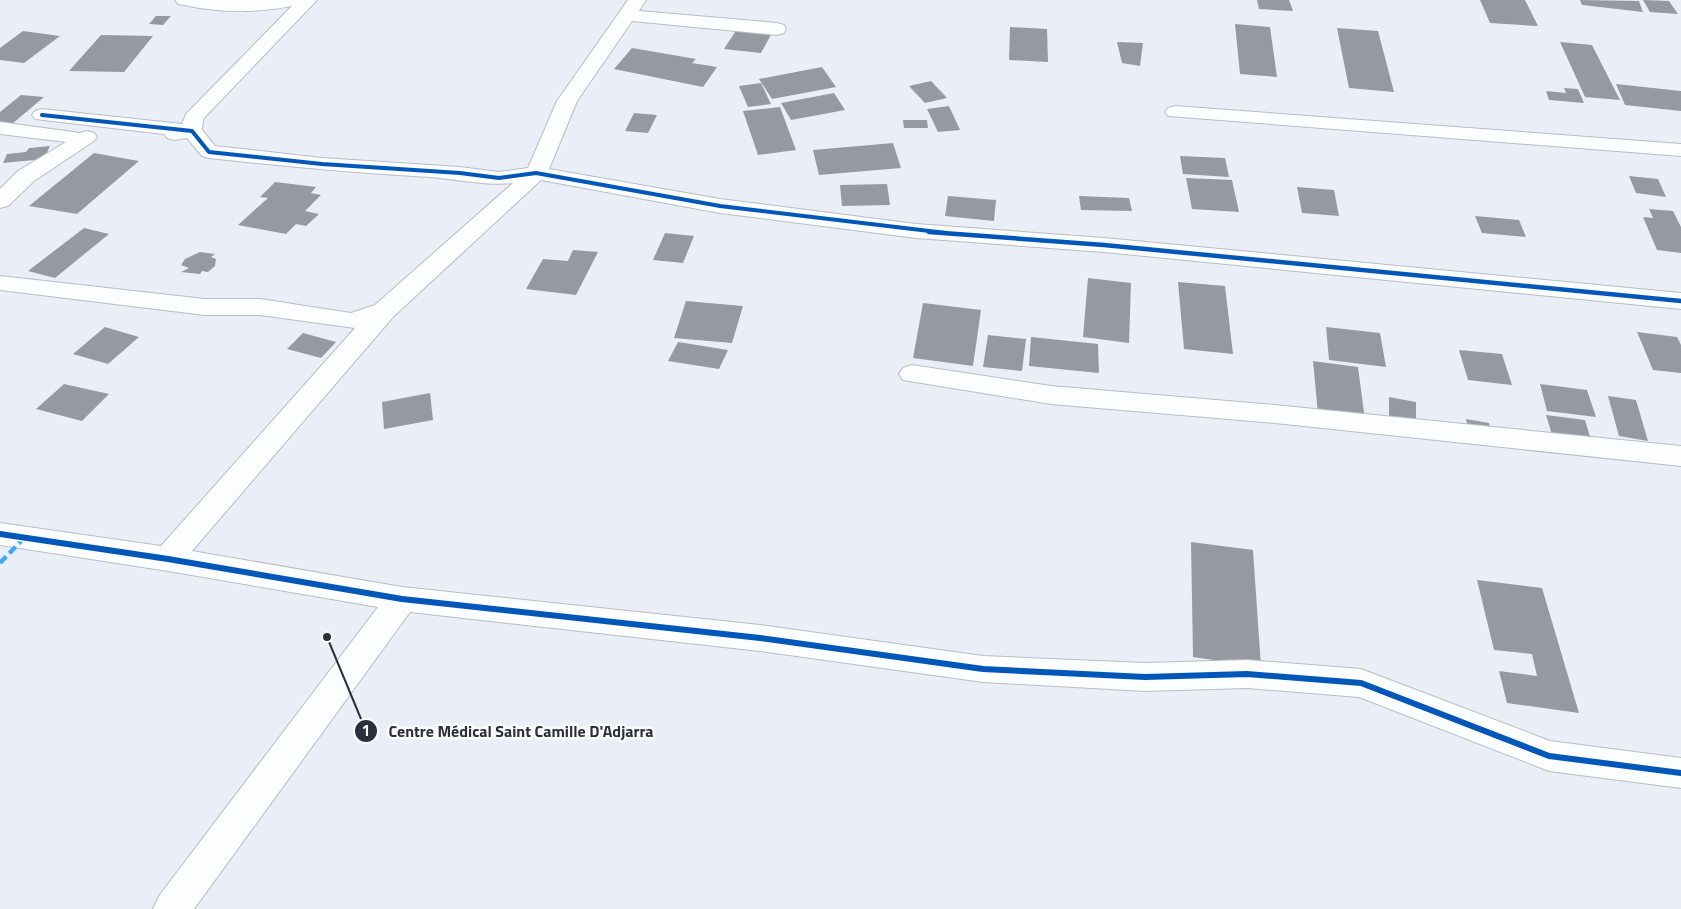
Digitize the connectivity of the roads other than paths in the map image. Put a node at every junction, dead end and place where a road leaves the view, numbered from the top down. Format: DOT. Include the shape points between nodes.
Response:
graph roads {
  1 [pos="184,0"];
  2 [pos="297,0"];
  3 [pos="308,0"];
  4 [pos="632,7"];
  5 [pos="777,29"];
  6 [pos="1175,112"];
  7 [pos="42,115"];
  8 [pos="0,128"];
  9 [pos="192,131"];
  10 [pos="87,137"];
  11 [pos="1681,150"];
  12 [pos="536,173"];
  13 [pos="0,201"];
  14 [pos="0,283"];
  15 [pos="1681,301"];
  16 [pos="384,311"];
  17 [pos="912,374"];
  18 [pos="1681,456"];
  19 [pos="0,534"];
  20 [pos="168,559"];
  21 [pos="402,599"];
  22 [pos="1681,773"];
  23 [pos="172,909"];
  1 -- 2 [label="street" via="207,5 262,7"];
  3 -- 9 [label="street" via="193,118"];
  4 -- 5 [label="street"];
  4 -- 12 [label="street" via="567,101"];
  6 -- 11 [label="street"];
  7 -- 9 [label="street"];
  8 -- 10 [label="street"];
  9 -- 10 [label="street" via="157,138"];
  9 -- 12 [label="street" via="209,152 499,178"];
  10 -- 13 [label="street" via="26,176"];
  12 -- 15 [label="street" via="720,206 916,232 1113,246"];
  12 -- 16 [label="street"];
  14 -- 16 [label="street" via="204,307 260,307 352,321"];
  16 -- 20 [label="street"];
  17 -- 18 [label="street" via="1051,395 1275,414"];
  19 -- 20 [label="street"];
  20 -- 21 [label="street"];
  21 -- 22 [label="street" via="760,638 983,669 1145,676 1247,674 1361,684 1549,756"];
  21 -- 23 [label="street"];
}
